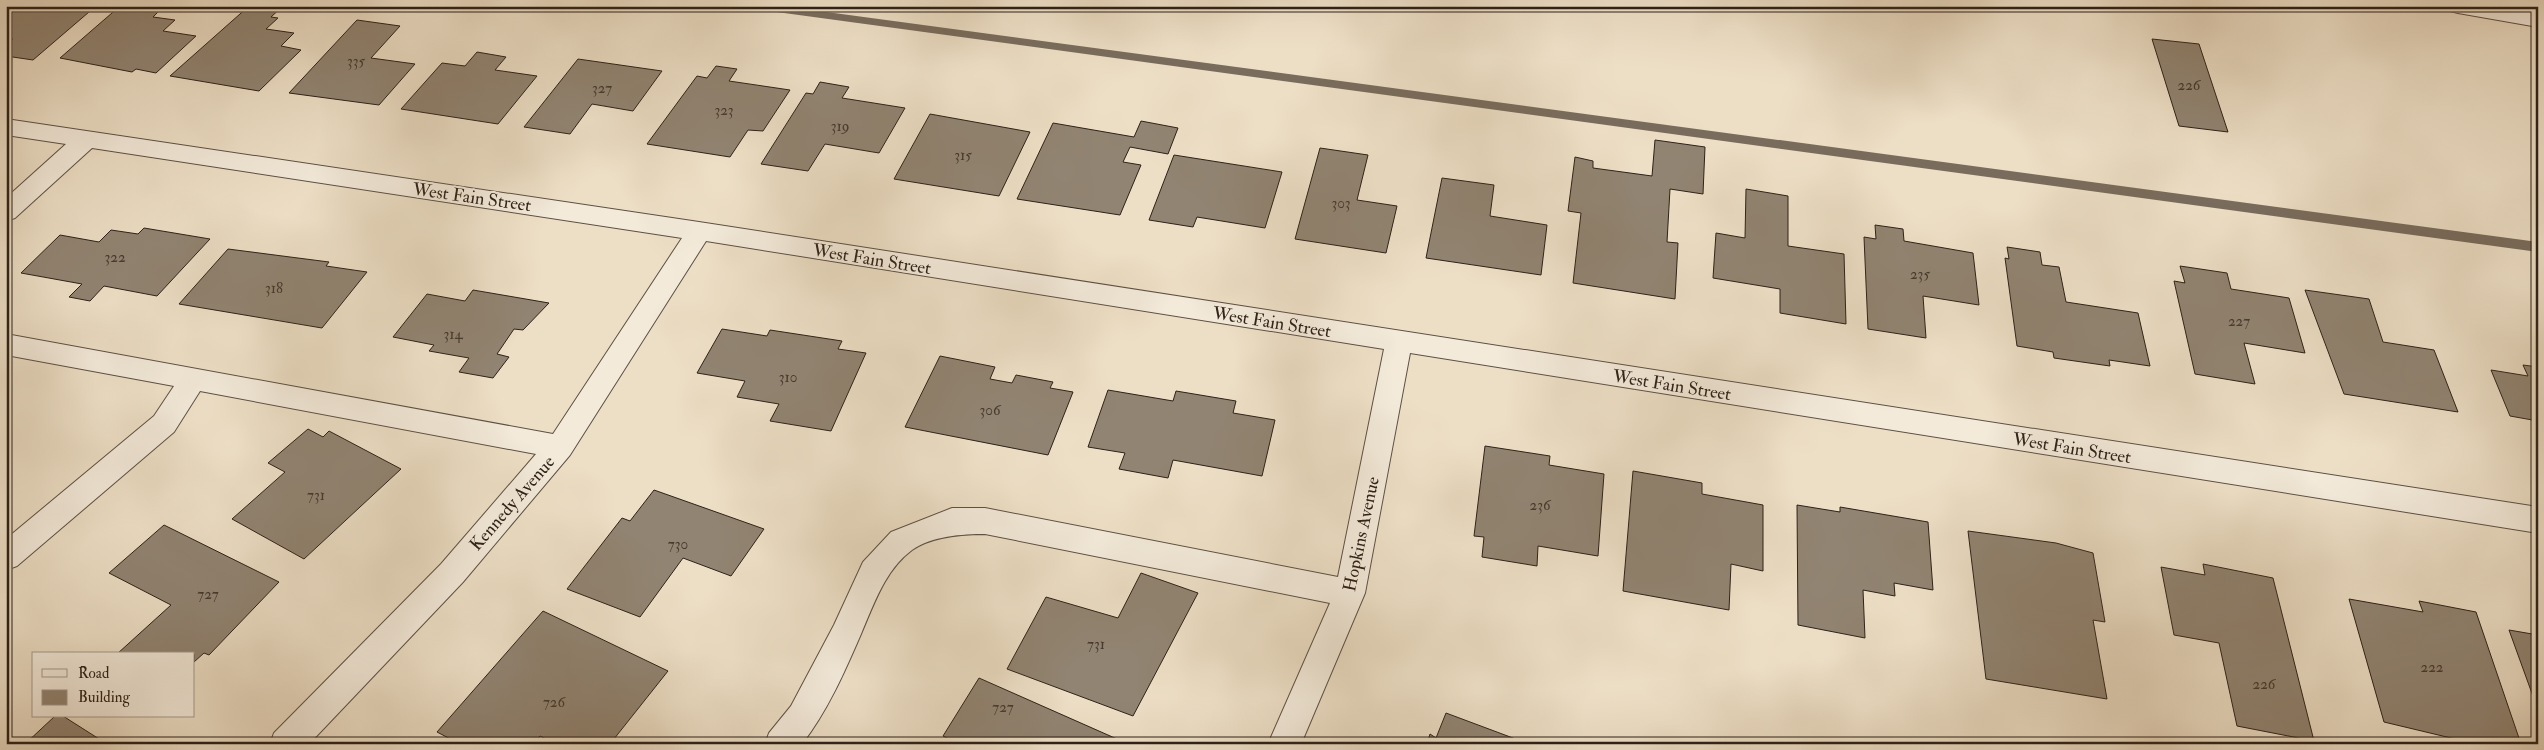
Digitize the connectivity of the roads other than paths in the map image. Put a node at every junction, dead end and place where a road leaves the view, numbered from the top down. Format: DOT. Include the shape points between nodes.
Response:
graph roads {
  1 [pos="2458,6"];
  2 [pos="2538,20"];
  3 [pos="6,128"];
  4 [pos="86,140"];
  5 [pos="6,212"];
  6 [pos="699,231"];
  7 [pos="1399,342"];
  8 [pos="6,344"];
  9 [pos="194,378"];
  10 [pos="560,447"];
  11 [pos="2538,520"];
  12 [pos="6,557"];
  13 [pos="1350,592"];
  14 [pos="286,744"];
  15 [pos="781,744"];
  16 [pos="1284,744"];
  1 -- 2 [label="street"];
  3 -- 4 [label="street, West Fain Street"];
  4 -- 5 [label="street"];
  4 -- 6 [label="street, West Fain Street"];
  6 -- 7 [label="street, West Fain Street"];
  6 -- 10 [label="street, Kennedy Avenue"];
  7 -- 11 [label="street, West Fain Street"];
  7 -- 13 [label="street, Hopkins Avenue"];
  8 -- 9 [label="street"];
  9 -- 10 [label="street"];
  9 -- 12 [label="street" via="164,424"];
  10 -- 14 [label="street, Kennedy Avenue" via="452,573"];
  13 -- 15 [label="street" via="985,521 952,520 902,541 874,571 803,716"];
  13 -- 16 [label="street, Hopkins Avenue"];
}
